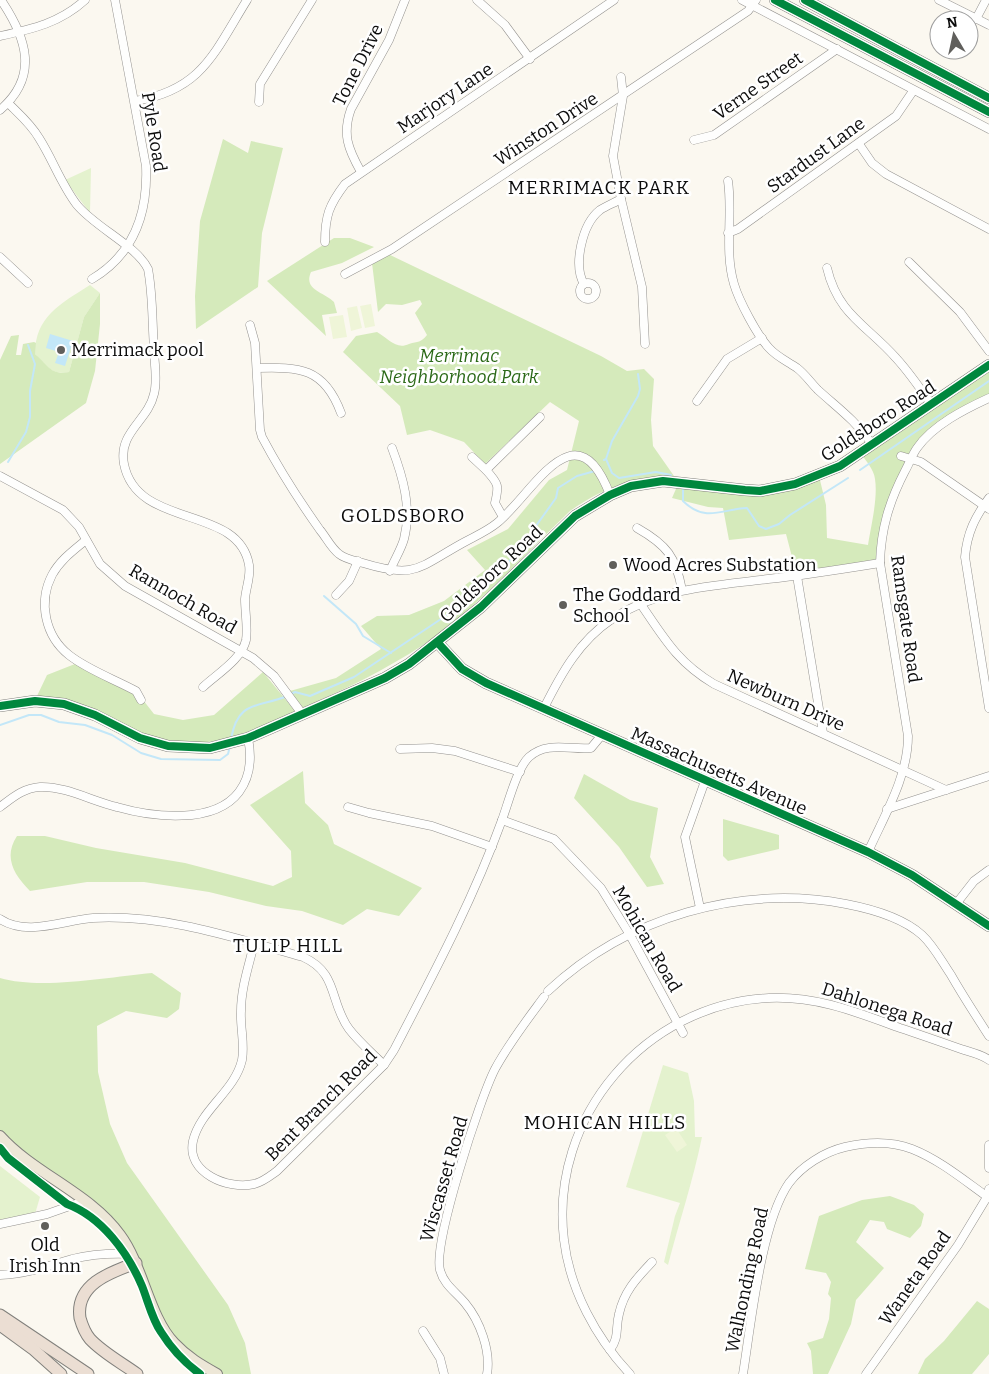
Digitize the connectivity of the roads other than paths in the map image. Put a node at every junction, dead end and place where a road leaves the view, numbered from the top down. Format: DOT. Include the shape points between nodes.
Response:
graph roads {
  1 [pos="1,0"];
  2 [pos="85,0"];
  3 [pos="115,0"];
  4 [pos="247,0"];
  5 [pos="312,0"];
  6 [pos="405,0"];
  7 [pos="477,0"];
  8 [pos="742,0"];
  9 [pos="775,0"];
  10 [pos="805,0"];
  11 [pos="939,0"];
  12 [pos="986,0"];
  13 [pos="610,1"];
  14 [pos="754,3"];
  15 [pos="958,10"];
  16 [pos="979,13"];
  17 [pos="20,32"];
  18 [pos="0,36"];
  19 [pos="837,50"];
  20 [pos="530,59"];
  21 [pos="621,77"];
  22 [pos="913,91"];
  23 [pos="622,96"];
  24 [pos="989,98"];
  25 [pos="135,101"];
  26 [pos="259,102"];
  27 [pos="8,103"];
  28 [pos="0,110"];
  29 [pos="989,112"];
  30 [pos="989,129"];
  31 [pos="694,140"];
  32 [pos="859,144"];
  33 [pos="361,172"];
  34 [pos="728,181"];
  35 [pos="621,199"];
  36 [pos="989,229"];
  37 [pos="728,233"];
  38 [pos="324,242"];
  39 [pos="127,247"];
  40 [pos="0,257"];
  41 [pos="908,262"];
  42 [pos="827,268"];
  43 [pos="345,274"];
  44 [pos="92,279"];
  45 [pos="28,283"];
  46 [pos="584,284"];
  47 [pos="250,325"];
  48 [pos="762,338"];
  49 [pos="645,344"];
  50 [pos="989,351"];
  51 [pos="989,366"];
  52 [pos="257,368"];
  53 [pos="989,398"];
  54 [pos="697,401"];
  55 [pos="930,404"];
  56 [pos="341,413"];
  57 [pos="540,418"];
  58 [pos="872,444"];
  59 [pos="392,448"];
  60 [pos="901,456"];
  61 [pos="472,457"];
  62 [pos="911,459"];
  63 [pos="486,470"];
  64 [pos="0,476"];
  65 [pos="610,495"];
  66 [pos="989,498"];
  67 [pos="986,507"];
  68 [pos="503,517"];
  69 [pos="638,528"];
  70 [pos="86,540"];
  71 [pos="358,561"];
  72 [pos="880,563"];
  73 [pos="390,571"];
  74 [pos="797,576"];
  75 [pos="682,590"];
  76 [pos="336,595"];
  77 [pos="640,603"];
  78 [pos="438,643"];
  79 [pos="242,651"];
  80 [pos="203,686"];
  81 [pos="141,700"];
  82 [pos="0,706"];
  83 [pos="544,708"];
  84 [pos="989,708"];
  85 [pos="303,715"];
  86 [pos="823,733"];
  87 [pos="602,736"];
  88 [pos="248,738"];
  89 [pos="400,749"];
  90 [pos="904,769"];
  91 [pos="520,772"];
  92 [pos="989,776"];
  93 [pos="705,781"];
  94 [pos="946,790"];
  95 [pos="0,807"];
  96 [pos="348,807"];
  97 [pos="887,809"];
  98 [pos="502,820"];
  99 [pos="492,847"];
  100 [pos="868,852"];
  101 [pos="989,870"];
  102 [pos="956,904"];
  103 [pos="700,908"];
  104 [pos="0,919"];
  105 [pos="989,926"];
  106 [pos="630,935"];
  107 [pos="254,944"];
  108 [pos="678,1023"];
  109 [pos="683,1033"];
  110 [pos="989,1036"];
  111 [pos="989,1060"];
  112 [pos="384,1065"];
  113 [pos="0,1136"];
  114 [pos="989,1145"];
  115 [pos="989,1168"];
  116 [pos="988,1195"];
  117 [pos="84,1201"];
  118 [pos="0,1224"];
  119 [pos="133,1258"];
  120 [pos="652,1262"];
  121 [pos="0,1275"];
  122 [pos="0,1315"];
  123 [pos="0,1326"];
  124 [pos="0,1330"];
  125 [pos="423,1331"];
  126 [pos="33,1349"];
  127 [pos="610,1350"];
  128 [pos="122,1364"];
  129 [pos="61,1374"];
  130 [pos="88,1374"];
  131 [pos="131,1374"];
  132 [pos="137,1374"];
  133 [pos="217,1374"];
  134 [pos="444,1374"];
  135 [pos="487,1374"];
  136 [pos="630,1374"];
  137 [pos="743,1374"];
  138 [pos="866,1374"];
  1 -- 17 [label="street"];
  2 -- 17 [label="street" via="61,19"];
  3 -- 25 [label="street, Pyle Road"];
  4 -- 25 [label="street" via="210,59 194,78 172,92"];
  5 -- 26 [label="street" via="260,84"];
  6 -- 33 [label="street, Tone Drive" via="389,40 347,120 347,144"];
  7 -- 20 [label="street" via="505,25"];
  8 -- 14 [label="street"];
  9 -- 29 [label="main road"];
  10 -- 24 [label="main road"];
  11 -- 15 [label="street"];
  12 -- 16 [label="street"];
  13 -- 20 [label="street, Marjory Lane"];
  14 -- 19 [label="street"];
  14 -- 23 [label="street, Winston Drive"];
  17 -- 18 [label="street"];
  17 -- 27 [label="street" via="25,49 25,69"];
  19 -- 22 [label="street"];
  19 -- 31 [label="street, Verne Street" via="714,135"];
  20 -- 33 [label="street, Marjory Lane"];
  21 -- 23 [label="street"];
  22 -- 30 [label="street"];
  22 -- 32 [label="street, Stardust Lane" via="896,116"];
  23 -- 35 [label="street" via="614,156"];
  23 -- 43 [label="street, Winston Drive" via="392,250"];
  25 -- 39 [label="street, Pyle Road" via="147,188 141,219"];
  27 -- 28 [label="street"];
  27 -- 39 [label="street" via="38,135 77,205"];
  32 -- 36 [label="street" via="872,163 886,174"];
  32 -- 37 [label="street, Stardust Lane"];
  33 -- 38 [label="street, Marjory Lane" via="345,184 332,201 325,220"];
  34 -- 37 [label="street"];
  35 -- 46 [label="street" via="599,210 587,228 579,268"];
  35 -- 49 [label="street" via="642,286"];
  37 -- 48 [label="street" via="734,285"];
  39 -- 44 [label="street, Pyle Road" via="108,268"];
  39 -- 79 [label="street" via="141,257 148,269 156,382 151,403 133,426 124,445 127,475 134,488 148,501 220,529 231,535 242,548 248,560 249,573 245,602 246,638"];
  40 -- 45 [label="street"];
  41 -- 50 [label="street" via="960,312"];
  42 -- 55 [label="street" via="832,288 842,305 896,358"];
  47 -- 52 [label="street"];
  48 -- 54 [label="street" via="726,359"];
  48 -- 58 [label="street" via="775,354 798,369 850,416"];
  51 -- 55 [label="main road, Goldsboro Road"];
  52 -- 56 [label="street" via="300,368 332,394"];
  52 -- 71 [label="street" via="262,437 289,487 337,552"];
  53 -- 62 [label="street, Ramsgate Road" via="941,426 918,446"];
  55 -- 58 [label="main road, Goldsboro Road"];
  57 -- 63 [label="street"];
  58 -- 65 [label="main road, Goldsboro Road" via="819,476 776,488 745,490 663,481 631,486"];
  59 -- 73 [label="street" via="408,509 404,541"];
  60 -- 62 [label="street"];
  61 -- 63 [label="street"];
  62 -- 67 [label="street" via="921,462"];
  62 -- 72 [label="street, Ramsgate Road" via="886,513"];
  63 -- 68 [label="street" via="498,486 496,503"];
  64 -- 70 [label="street, Rannoch Road" via="64,510"];
  65 -- 68 [label="street" via="603,475 591,460 569,457 542,472"];
  65 -- 78 [label="main road, Goldsboro Road" via="571,520 481,607"];
  66 -- 67 [label="street"];
  67 -- 84 [label="street" via="974,520 967,537 965,557"];
  68 -- 73 [label="street" via="426,565"];
  69 -- 75 [label="street" via="674,559"];
  70 -- 79 [label="street, Rannoch Road" via="100,564 125,586"];
  70 -- 81 [label="street" via="66,557 52,575 46,593 48,627 68,654 136,691"];
  71 -- 73 [label="street"];
  71 -- 76 [label="street" via="349,582"];
  72 -- 74 [label="street"];
  72 -- 90 [label="street, Ramsgate Road" via="908,736"];
  74 -- 75 [label="street"];
  74 -- 86 [label="street"];
  75 -- 77 [label="street"];
  77 -- 83 [label="street" via="611,619 584,643 564,669"];
  77 -- 86 [label="street, Newburn Drive" via="671,649 691,670 714,684"];
  78 -- 83 [label="main road, Massachusetts Avenue" via="462,669"];
  78 -- 85 [label="main road, Goldsboro Road" via="385,678"];
  79 -- 80 [label="street"];
  79 -- 85 [label="street, Rannoch Road" via="270,671"];
  82 -- 88 [label="main road, Goldsboro Road" via="35,701 77,707 140,738 168,746 203,748"];
  83 -- 87 [label="main road, Massachusetts Avenue"];
  85 -- 88 [label="main road, Goldsboro Road"];
  86 -- 90 [label="street, Newburn Drive"];
  87 -- 91 [label="street, Bent Branch Road" via="591,748 540,749 525,761"];
  87 -- 93 [label="main road, Massachusetts Avenue"];
  88 -- 95 [label="street" via="252,756 248,777 235,797 215,810 198,815 148,814 39,787 18,793"];
  89 -- 91 [label="street" via="456,750"];
  90 -- 94 [label="street, Newburn Drive"];
  90 -- 97 [label="street, Ramsgate Road"];
  91 -- 98 [label="street, Bent Branch Road"];
  92 -- 94 [label="street"];
  93 -- 100 [label="main road, Massachusetts Avenue"];
  93 -- 103 [label="street" via="685,837"];
  94 -- 97 [label="street"];
  96 -- 99 [label="street" via="432,826"];
  97 -- 100 [label="street, Ramsgate Road"];
  98 -- 99 [label="street, Bent Branch Road"];
  98 -- 106 [label="street, Mohican Road" via="554,839 601,888"];
  99 -- 112 [label="street, Bent Branch Road" via="459,924"];
  100 -- 102 [label="main road, Massachusetts Avenue" via="912,875"];
  101 -- 102 [label="street" via="974,881"];
  102 -- 105 [label="main road, Massachusetts Avenue"];
  103 -- 106 [label="street, Wiscasset Road" via="667,918"];
  103 -- 110 [label="street, Wiscasset Road" via="755,898 804,898 859,906 886,914 905,923 936,952"];
  104 -- 107 [label="street" via="29,927 93,918 140,918 172,922"];
  106 -- 108 [label="street, Mohican Road"];
  106 -- 135 [label="street, Wiscasset Road" via="580,964 546,994 494,1072 465,1155 438,1253 442,1276 470,1311 480,1330 487,1350"];
  107 -- 112 [label="street" via="303,957 320,968 331,982 348,1028"];
  107 -- 112 [label="street, Bent Branch Road" via="242,993 242,1061 234,1078 197,1128 192,1149 201,1168 215,1179 229,1184 252,1184 264,1180"];
  108 -- 109 [label="street, Mohican Road"];
  108 -- 111 [label="street, Dahlonega Road" via="739,1002 768,998 826,1002"];
  108 -- 127 [label="street, Dahlonega Road" via="637,1050 613,1076 583,1125 569,1166 563,1218 564,1241 572,1275 586,1310"];
  113 -- 117 [label="main road" via="13,1151"];
  114 -- 115 [label="street"];
  116 -- 137 [label="street, Walhonding Road" via="925,1155 892,1144 857,1144 838,1149 805,1167 790,1183 772,1216"];
  116 -- 138 [label="street, Waneta Road" via="958,1244"];
  117 -- 118 [label="street" via="47,1214"];
  117 -- 119 [label="main road" via="120,1234"];
  119 -- 121 [label="street" via="106,1253"];
  119 -- 128 [label="highway" via="96,1281 84,1294 80,1307 81,1322 90,1339"];
  119 -- 133 [label="main road" via="159,1320 173,1342 191,1360"];
  120 -- 127 [label="street" via="624,1295 618,1315 617,1340"];
  122 -- 130 [label="highway"];
  123 -- 126 [label="highway"];
  124 -- 126 [label="highway"];
  125 -- 134 [label="street" via="440,1358"];
  126 -- 129 [label="highway"];
  127 -- 136 [label="street"];
  128 -- 131 [label="highway"];
  128 -- 132 [label="highway"];
}
